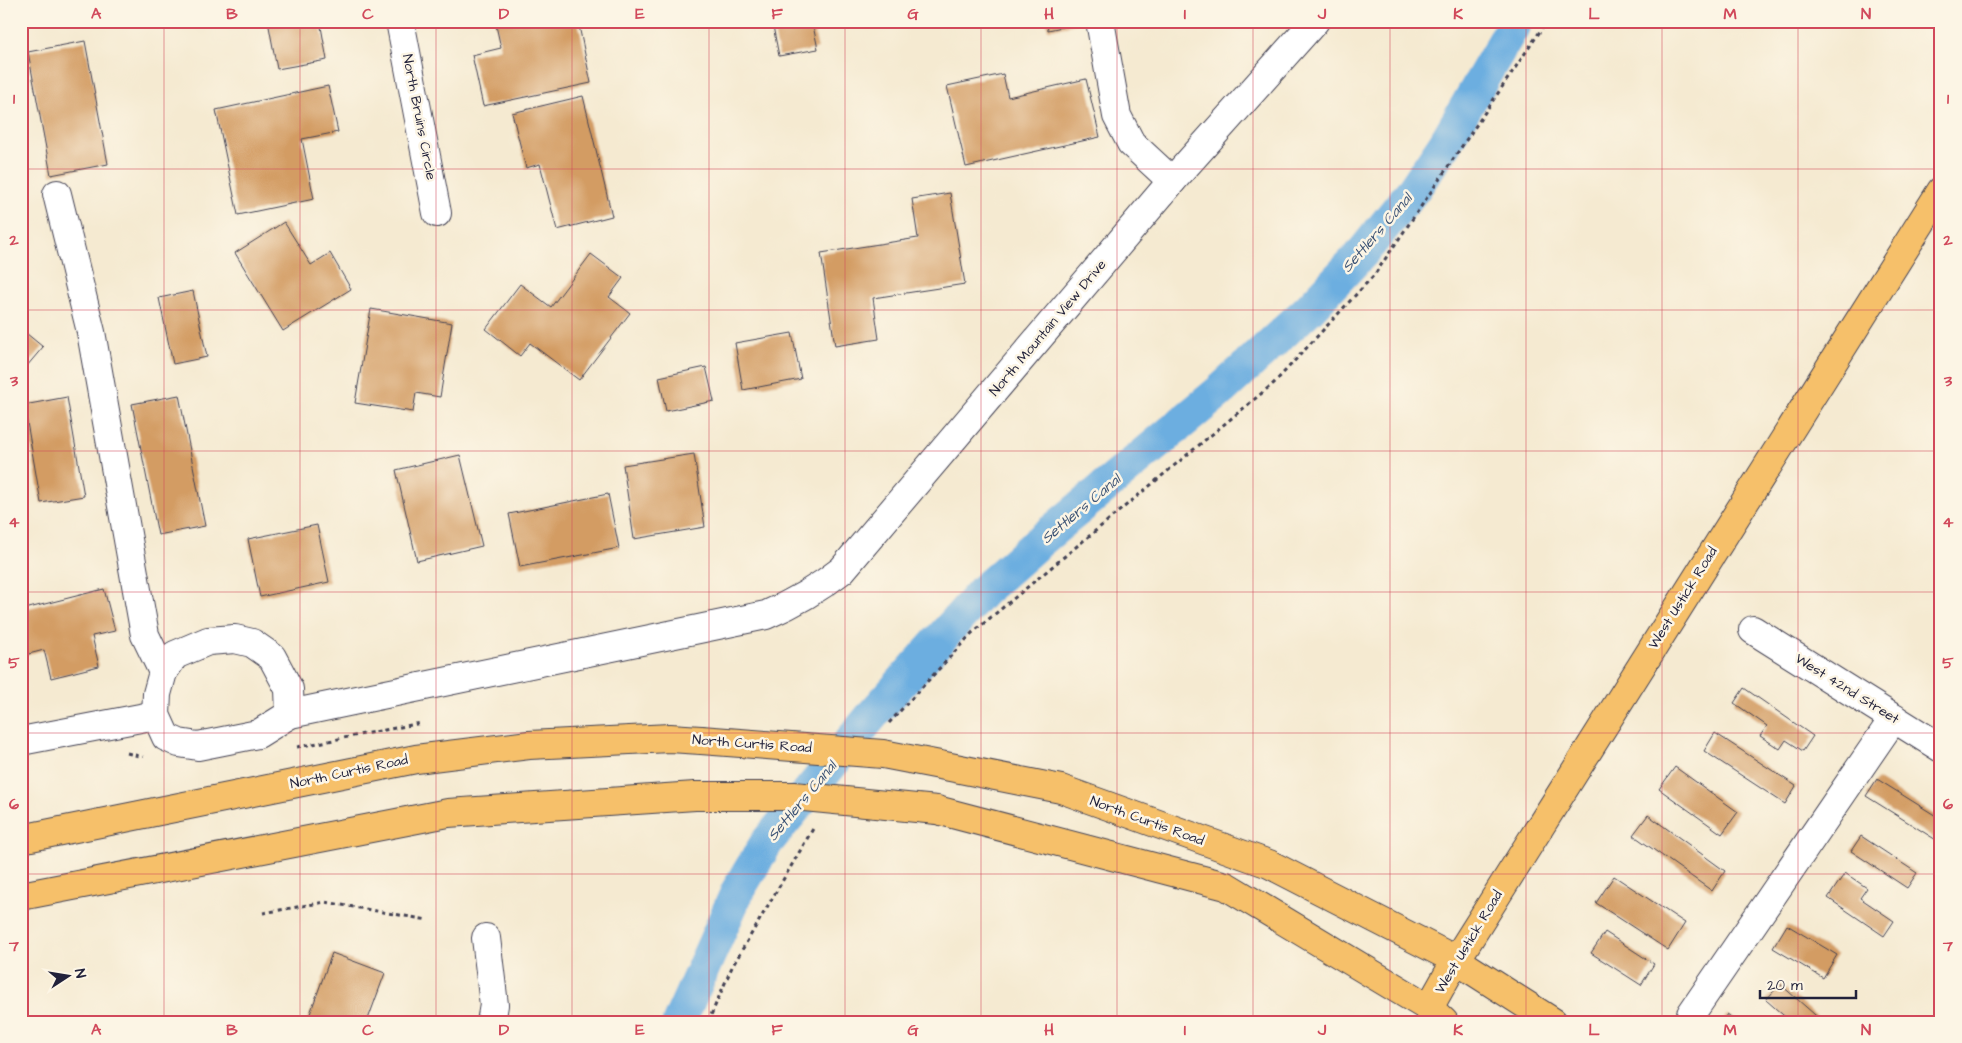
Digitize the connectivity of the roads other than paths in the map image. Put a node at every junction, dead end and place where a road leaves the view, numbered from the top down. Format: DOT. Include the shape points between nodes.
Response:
graph roads {
  1 [pos="400,21"];
  2 [pos="1100,21"];
  3 [pos="1316,21"];
  4 [pos="1172,181"];
  5 [pos="1941,191"];
  6 [pos="57,194"];
  7 [pos="437,213"];
  8 [pos="1753,630"];
  9 [pos="163,672"];
  10 [pos="290,714"];
  11 [pos="156,715"];
  12 [pos="1894,718"];
  13 [pos="21,741"];
  14 [pos="1941,748"];
  15 [pos="21,839"];
  16 [pos="21,896"];
  17 [pos="486,938"];
  18 [pos="1456,960"];
  19 [pos="1691,1014"];
  20 [pos="1437,1015"];
  21 [pos="491,1022"];
  22 [pos="1553,1022"];
  1 -- 7 [label="street, North Bruins Circle"];
  2 -- 4 [label="street" via="1117,116 1131,143"];
  3 -- 4 [label="street, North Mountain View Drive"];
  4 -- 10 [label="street, North Mountain View Drive" via="842,570 814,591 766,615"];
  5 -- 18 [label="main road, West Ustick Road"];
  6 -- 9 [label="street" via="91,332 145,635"];
  8 -- 12 [label="street, West 42nd Street"];
  9 -- 10 [label="street" via="175,654 208,641 235,638 252,643 272,657 289,688"];
  9 -- 11 [label="street"];
  10 -- 11 [label="street" via="258,734 198,746 179,744 166,737"];
  11 -- 13 [label="street"];
  12 -- 14 [label="street, West 42nd Street"];
  12 -- 19 [label="street"];
  15 -- 18 [label="main road, North Curtis Road, bridge" via="416,759 529,745 670,738 883,754 1061,790 1269,864"];
  16 -- 20 [label="main road, bridge" via="448,813 695,796 794,796 937,810 1226,886"];
  17 -- 21 [label="street" via="494,1005"];
  18 -- 20 [label="main road, West Ustick Road"];
  18 -- 22 [label="main road, North Curtis Road"];
}
